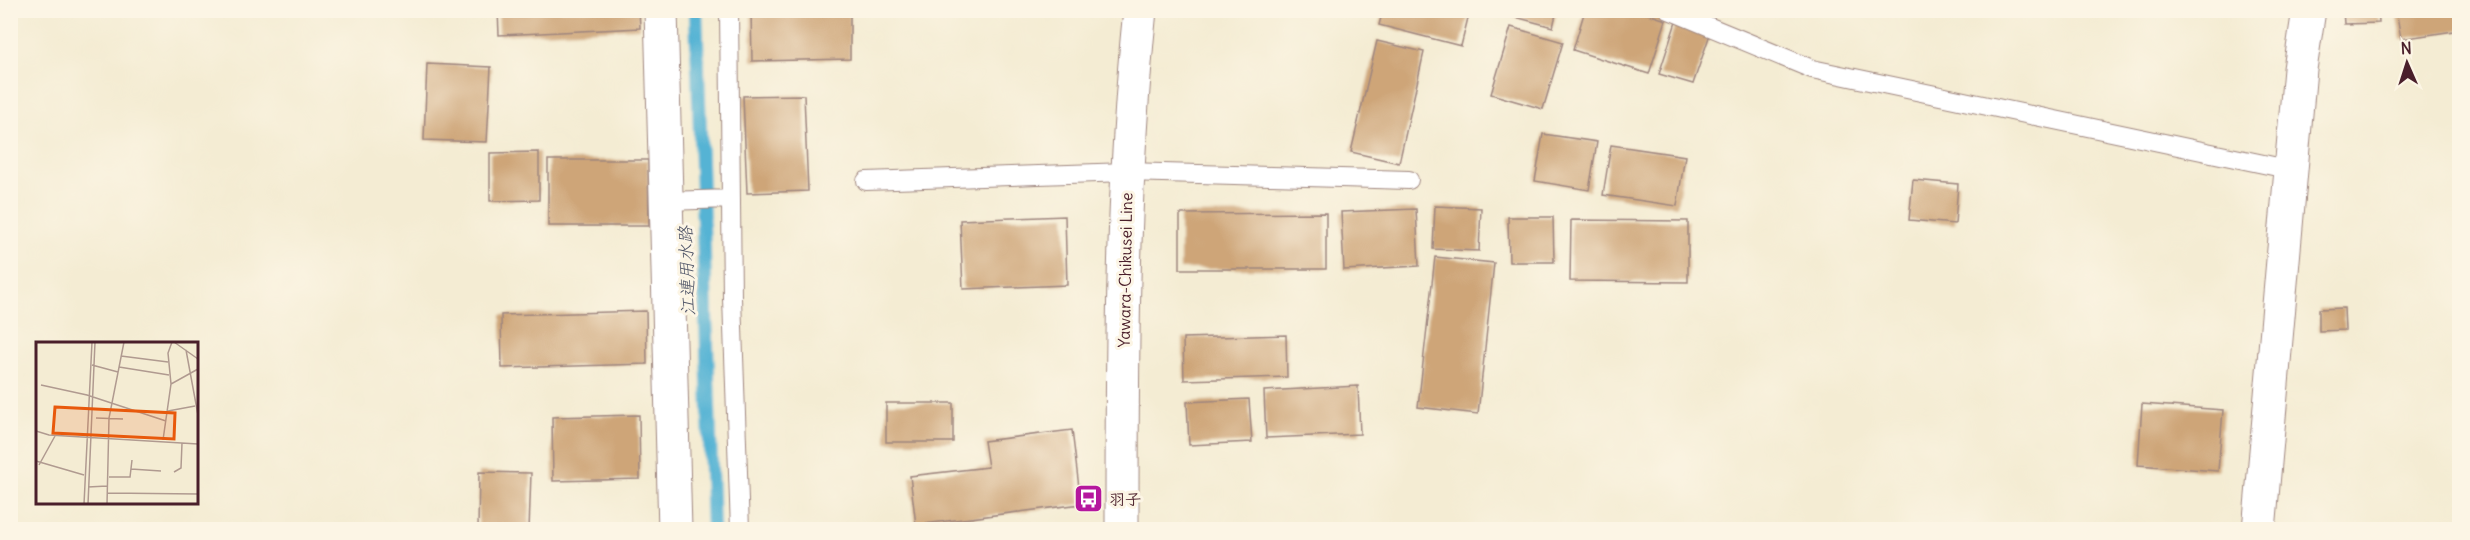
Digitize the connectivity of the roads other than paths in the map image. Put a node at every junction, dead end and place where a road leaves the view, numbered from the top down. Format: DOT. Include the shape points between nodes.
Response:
graph roads {
  1 [pos="661,10"];
  2 [pos="729,10"];
  3 [pos="1140,10"];
  4 [pos="1669,10"];
  5 [pos="2309,10"];
  6 [pos="2292,170"];
  7 [pos="1127,172"];
  8 [pos="1409,180"];
  9 [pos="866,181"];
  10 [pos="731,199"];
  11 [pos="666,201"];
  12 [pos="675,530"];
  13 [pos="740,530"];
  14 [pos="1122,530"];
  15 [pos="2259,530"];
  1 -- 11 [label="street"];
  2 -- 10 [label="lane"];
  3 -- 7 [label="street, Yawara-Chikusei Line"];
  4 -- 6 [label="lane" via="1812,69"];
  5 -- 6 [label="street"];
  6 -- 15 [label="street"];
  7 -- 8 [label="lane"];
  7 -- 9 [label="lane"];
  7 -- 14 [label="street, Yawara-Chikusei Line"];
  10 -- 11 [label="lane"];
  10 -- 13 [label="lane"];
  11 -- 12 [label="street"];
}
